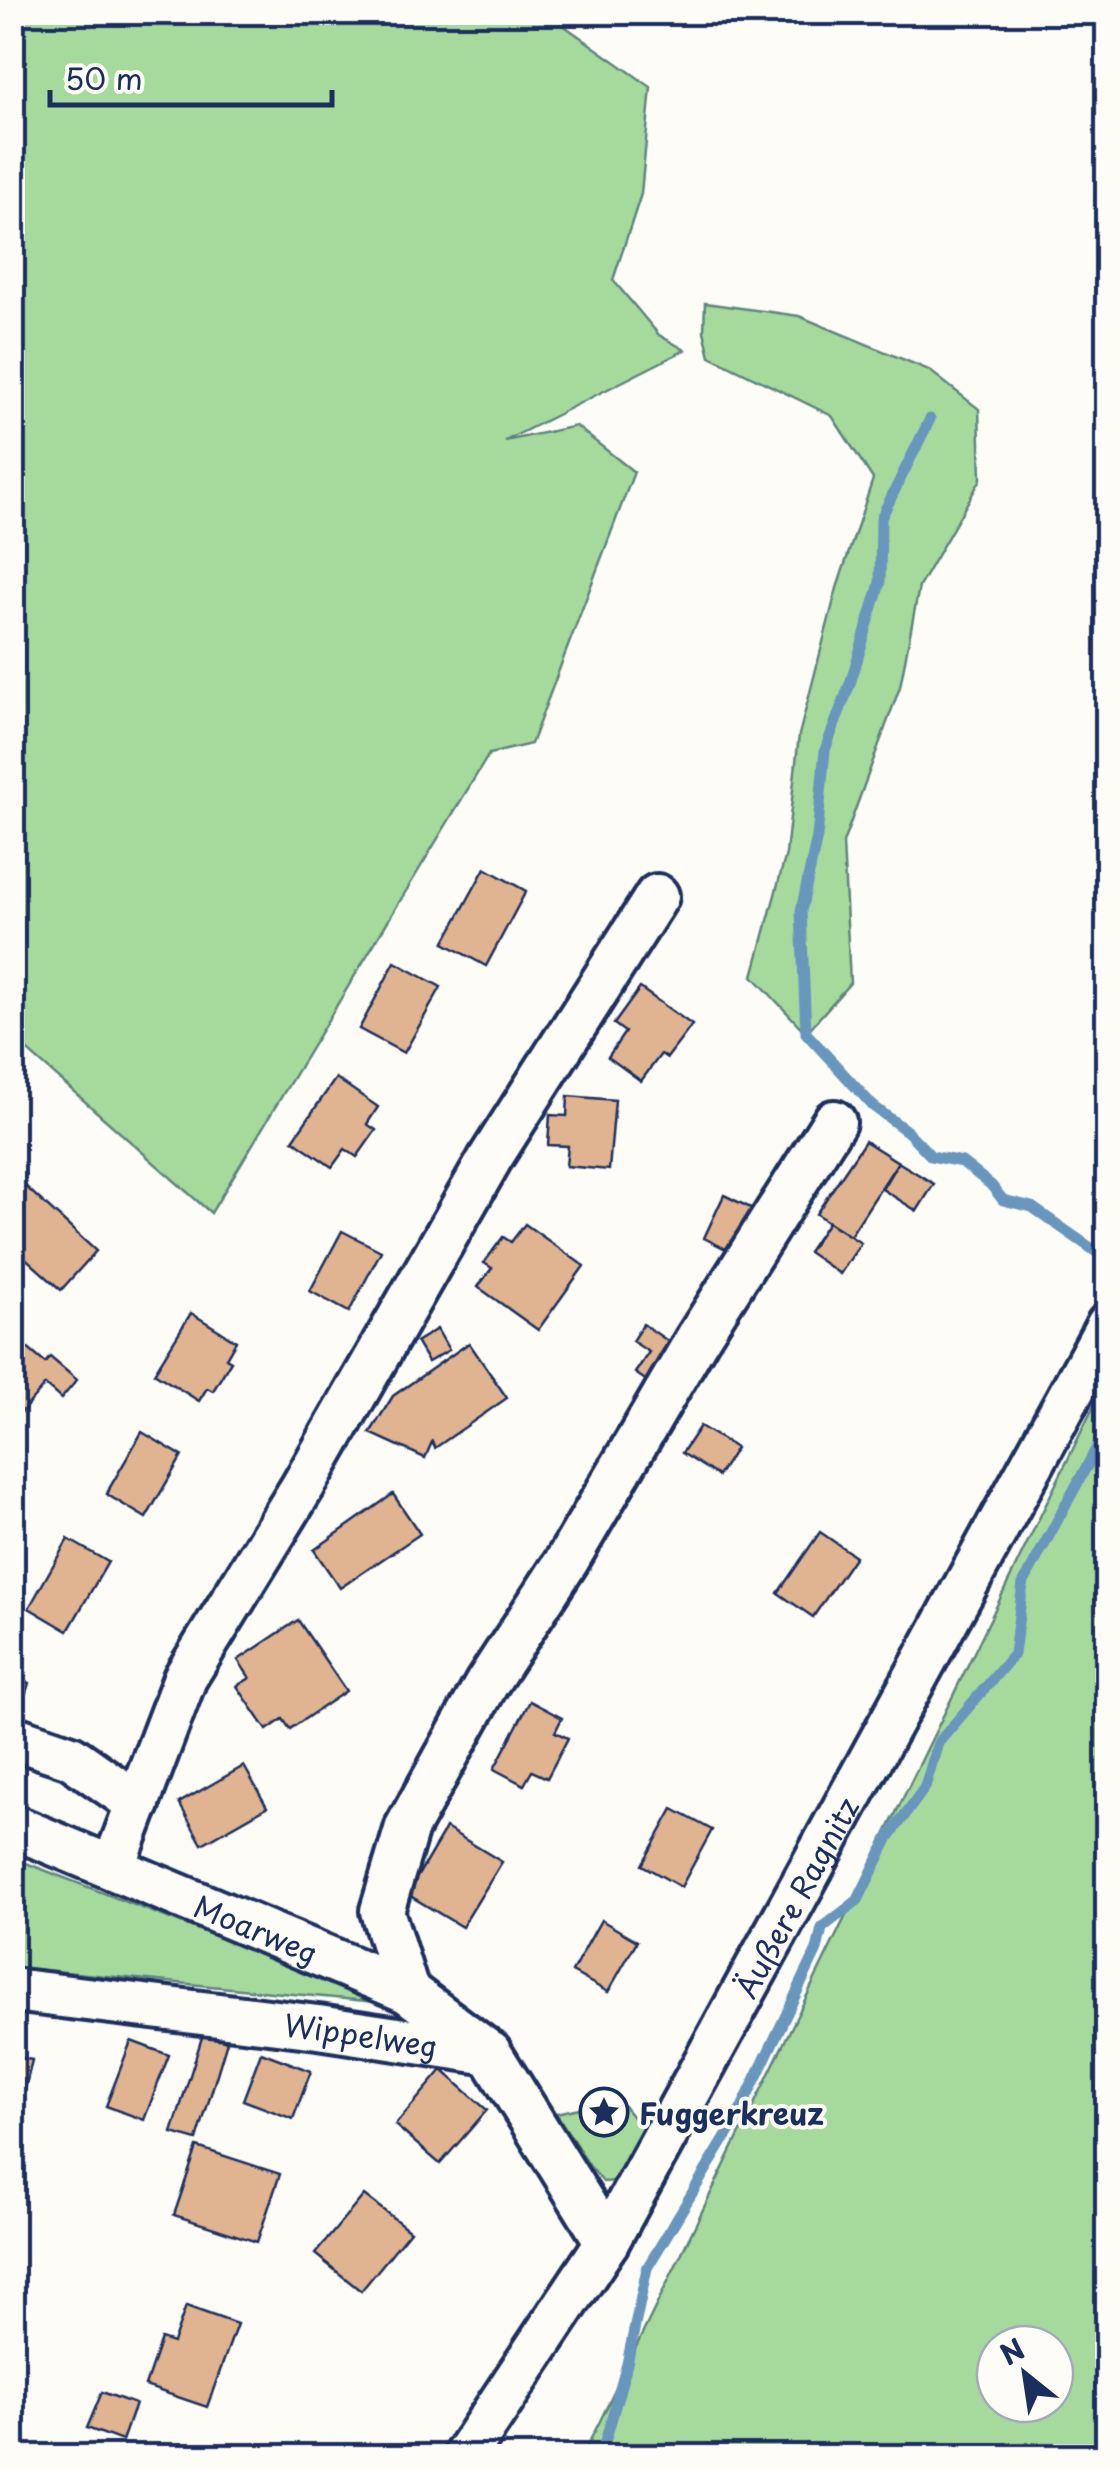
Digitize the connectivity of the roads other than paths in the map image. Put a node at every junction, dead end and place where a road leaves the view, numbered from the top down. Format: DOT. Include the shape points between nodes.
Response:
graph roads {
  1 [pos="658,896"];
  2 [pos="834,1122"];
  3 [pos="1108,1324"];
  4 [pos="12,1736"];
  5 [pos="138,1804"];
  6 [pos="12,1826"];
  7 [pos="113,1868"];
  8 [pos="12,1990"];
  9 [pos="407,1990"];
  10 [pos="490,2054"];
  11 [pos="607,2242"];
  12 [pos="464,2456"];
  1 -- 5 [label="street" via="492,1157 185,1678"];
  2 -- 9 [label="street" via="487,1683 407,1826 382,1911"];
  3 -- 11 [label="street, Äußere Ragnitz"];
  4 -- 5 [label="street" via="71,1757"];
  5 -- 7 [label="street"];
  6 -- 7 [label="street, Moarweg"];
  7 -- 9 [label="street, Moarweg"];
  8 -- 10 [label="street, Wippelweg"];
  9 -- 10 [label="street, Moarweg"];
  10 -- 11 [label="street"];
  11 -- 12 [label="street, Äußere Ragnitz"];
}
